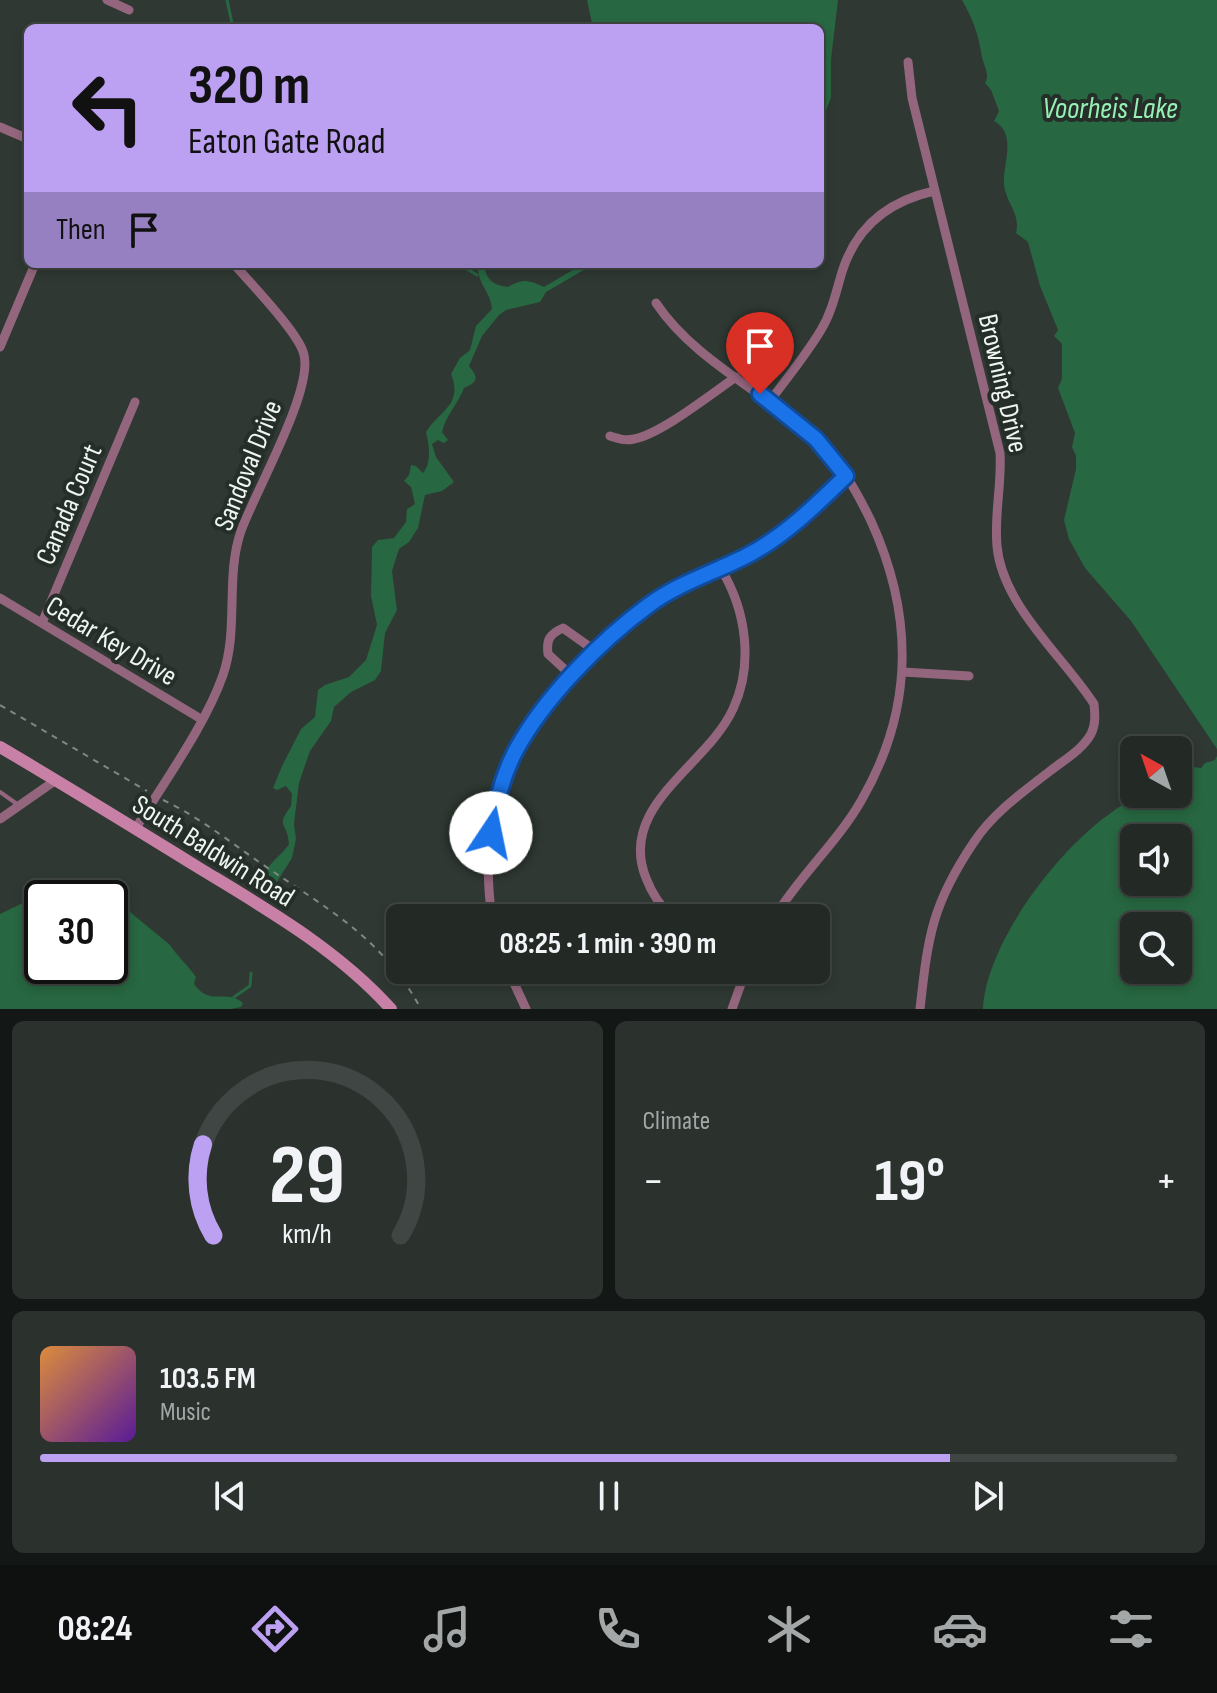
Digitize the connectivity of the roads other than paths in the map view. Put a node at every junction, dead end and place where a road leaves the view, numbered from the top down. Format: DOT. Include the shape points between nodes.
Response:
graph roads {
  1 [pos="107,0"];
  2 [pos="129,10"];
  3 [pos="908,62"];
  4 [pos="0,127"];
  5 [pos="24,137"];
  6 [pos="934,191"];
  7 [pos="33,268"];
  8 [pos="237,268"];
  9 [pos="656,303"];
  10 [pos="0,347"];
  11 [pos="736,377"];
  12 [pos="770,401"];
  13 [pos="135,402"];
  14 [pos="610,436"];
  15 [pos="846,476"];
  16 [pos="721,569"];
  17 [pos="0,598"];
  18 [pos="42,623"];
  19 [pos="594,650"];
  20 [pos="903,672"];
  21 [pos="572,676"];
  22 [pos="969,676"];
  23 [pos="201,719"];
  24 [pos="0,747"];
  25 [pos="56,780"];
  26 [pos="0,792"];
  27 [pos="19,806"];
  28 [pos="0,819"];
  29 [pos="136,828"];
  30 [pos="490,904"];
  31 [pos="662,904"];
  32 [pos="784,904"];
  33 [pos="514,984"];
  34 [pos="741,984"];
  35 [pos="391,1009"];
  36 [pos="526,1009"];
  37 [pos="732,1009"];
  38 [pos="920,1009"];
  1 -- 2 [label="street"];
  3 -- 6 [label="street, Browning Drive"];
  4 -- 5 [label="street"];
  6 -- 12 [label="street" via="890,206 859,236 821,330"];
  6 -- 38 [label="street, Browning Drive" via="1000,453 997,531 1002,571 1029,618 1094,704 1096,721 1075,752 1003,808 954,873 928,939"];
  7 -- 10 [label="street"];
  8 -- 23 [label="street, Sandoval Drive" via="294,337 304,353 306,372 240,533 230,647"];
  9 -- 11 [label="street" via="685,337"];
  11 -- 12 [label="street"];
  11 -- 14 [label="street" via="637,439"];
  12 -- 15 [label="street" via="816,439"];
  13 -- 18 [label="street, Canada Court"];
  15 -- 16 [label="street" via="775,538"];
  15 -- 20 [label="street" via="885,552 895,584"];
  16 -- 19 [label="street" via="651,603"];
  16 -- 31 [label="street" via="745,634 741,682 733,709 716,736 650,812 642,832 641,868"];
  17 -- 18 [label="street, Cedar Key Drive"];
  18 -- 23 [label="street, Cedar Key Drive"];
  19 -- 21 [label="street"];
  19 -- 21 [label="street" via="563,628 552,633 546,642 548,654"];
  20 -- 22 [label="street"];
  20 -- 32 [label="street" via="888,743 861,802"];
  21 -- 30 [label="street" via="515,752 500,789 488,851"];
  23 -- 29 [label="street, Sandoval Drive"];
  24 -- 25 [label="main road, South Baldwin Road"];
  25 -- 27 [label="street"];
  25 -- 29 [label="main road, South Baldwin Road"];
  26 -- 27 [label="lane"];
  27 -- 28 [label="street"];
  29 -- 35 [label="main road, South Baldwin Road" via="315,942 368,983"];
  33 -- 36 [label="street"];
  34 -- 37 [label="street"];
}
